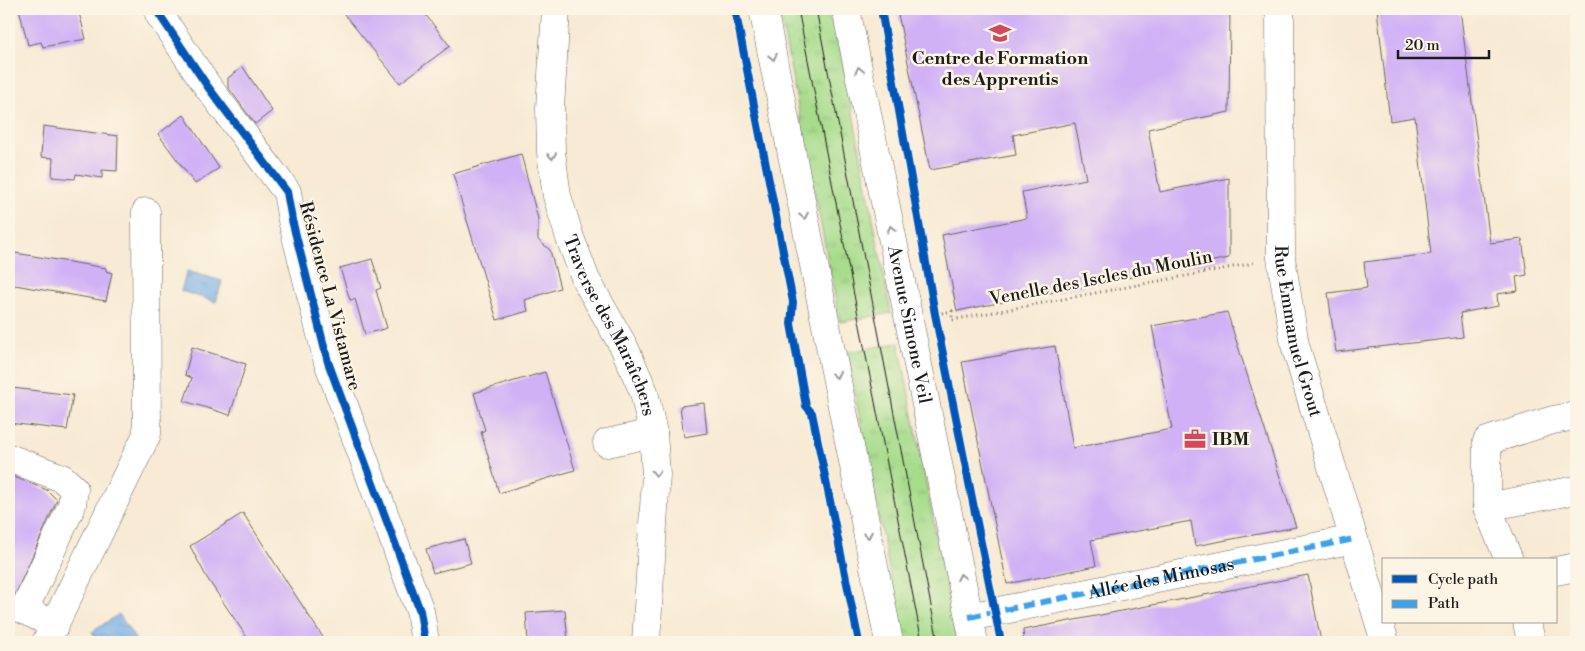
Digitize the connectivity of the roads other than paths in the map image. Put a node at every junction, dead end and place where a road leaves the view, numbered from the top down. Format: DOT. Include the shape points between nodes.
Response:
graph roads {
  1 [pos="556,9"];
  2 [pos="763,9"];
  3 [pos="846,9"];
  4 [pos="1280,9"];
  5 [pos="159,14"];
  6 [pos="146,212"];
  7 [pos="1576,416"];
  8 [pos="653,432"];
  9 [pos="607,443"];
  10 [pos="9,458"];
  11 [pos="1576,490"];
  12 [pos="1487,507"];
  13 [pos="1354,539"];
  14 [pos="1508,558"];
  15 [pos="1576,567"];
  16 [pos="1558,571"];
  17 [pos="1526,624"];
  18 [pos="971,630"];
  19 [pos="51,634"];
  20 [pos="425,642"];
  21 [pos="646,642"];
  22 [pos="889,642"];
  23 [pos="1385,642"];
  24 [pos="1531,642"];
  1 -- 8 [label="street, Traverse des Maraîchers, one-way" via="550,108 557,196 586,280 644,392"];
  2 -- 22 [label="street, one-way"];
  18 -- 3 [label="street, Avenue Simone Veil, one-way"];
  4 -- 13 [label="street, Rue Emmanuel Grout" via="1281,258 1295,345"];
  5 -- 20 [label="street, Résidence La Vistamare" via="208,88 287,192 328,362 420,611"];
  6 -- 19 [label="street" via="147,434"];
  7 -- 12 [label="street" via="1552,420 1487,441"];
  8 -- 9 [label="street"];
  8 -- 21 [label="street, Traverse des Maraîchers, one-way" via="656,475"];
  10 -- 19 [label="street" via="62,478 74,489 72,505 24,610"];
  11 -- 12 [label="street"];
  12 -- 14 [label="street"];
  13 -- 18 [label="street, Allée des Mimosas"];
  13 -- 23 [label="street, Rue Emmanuel Grout"];
  15 -- 16 [label="street"];
  17 -- 24 [label="street"];
}
